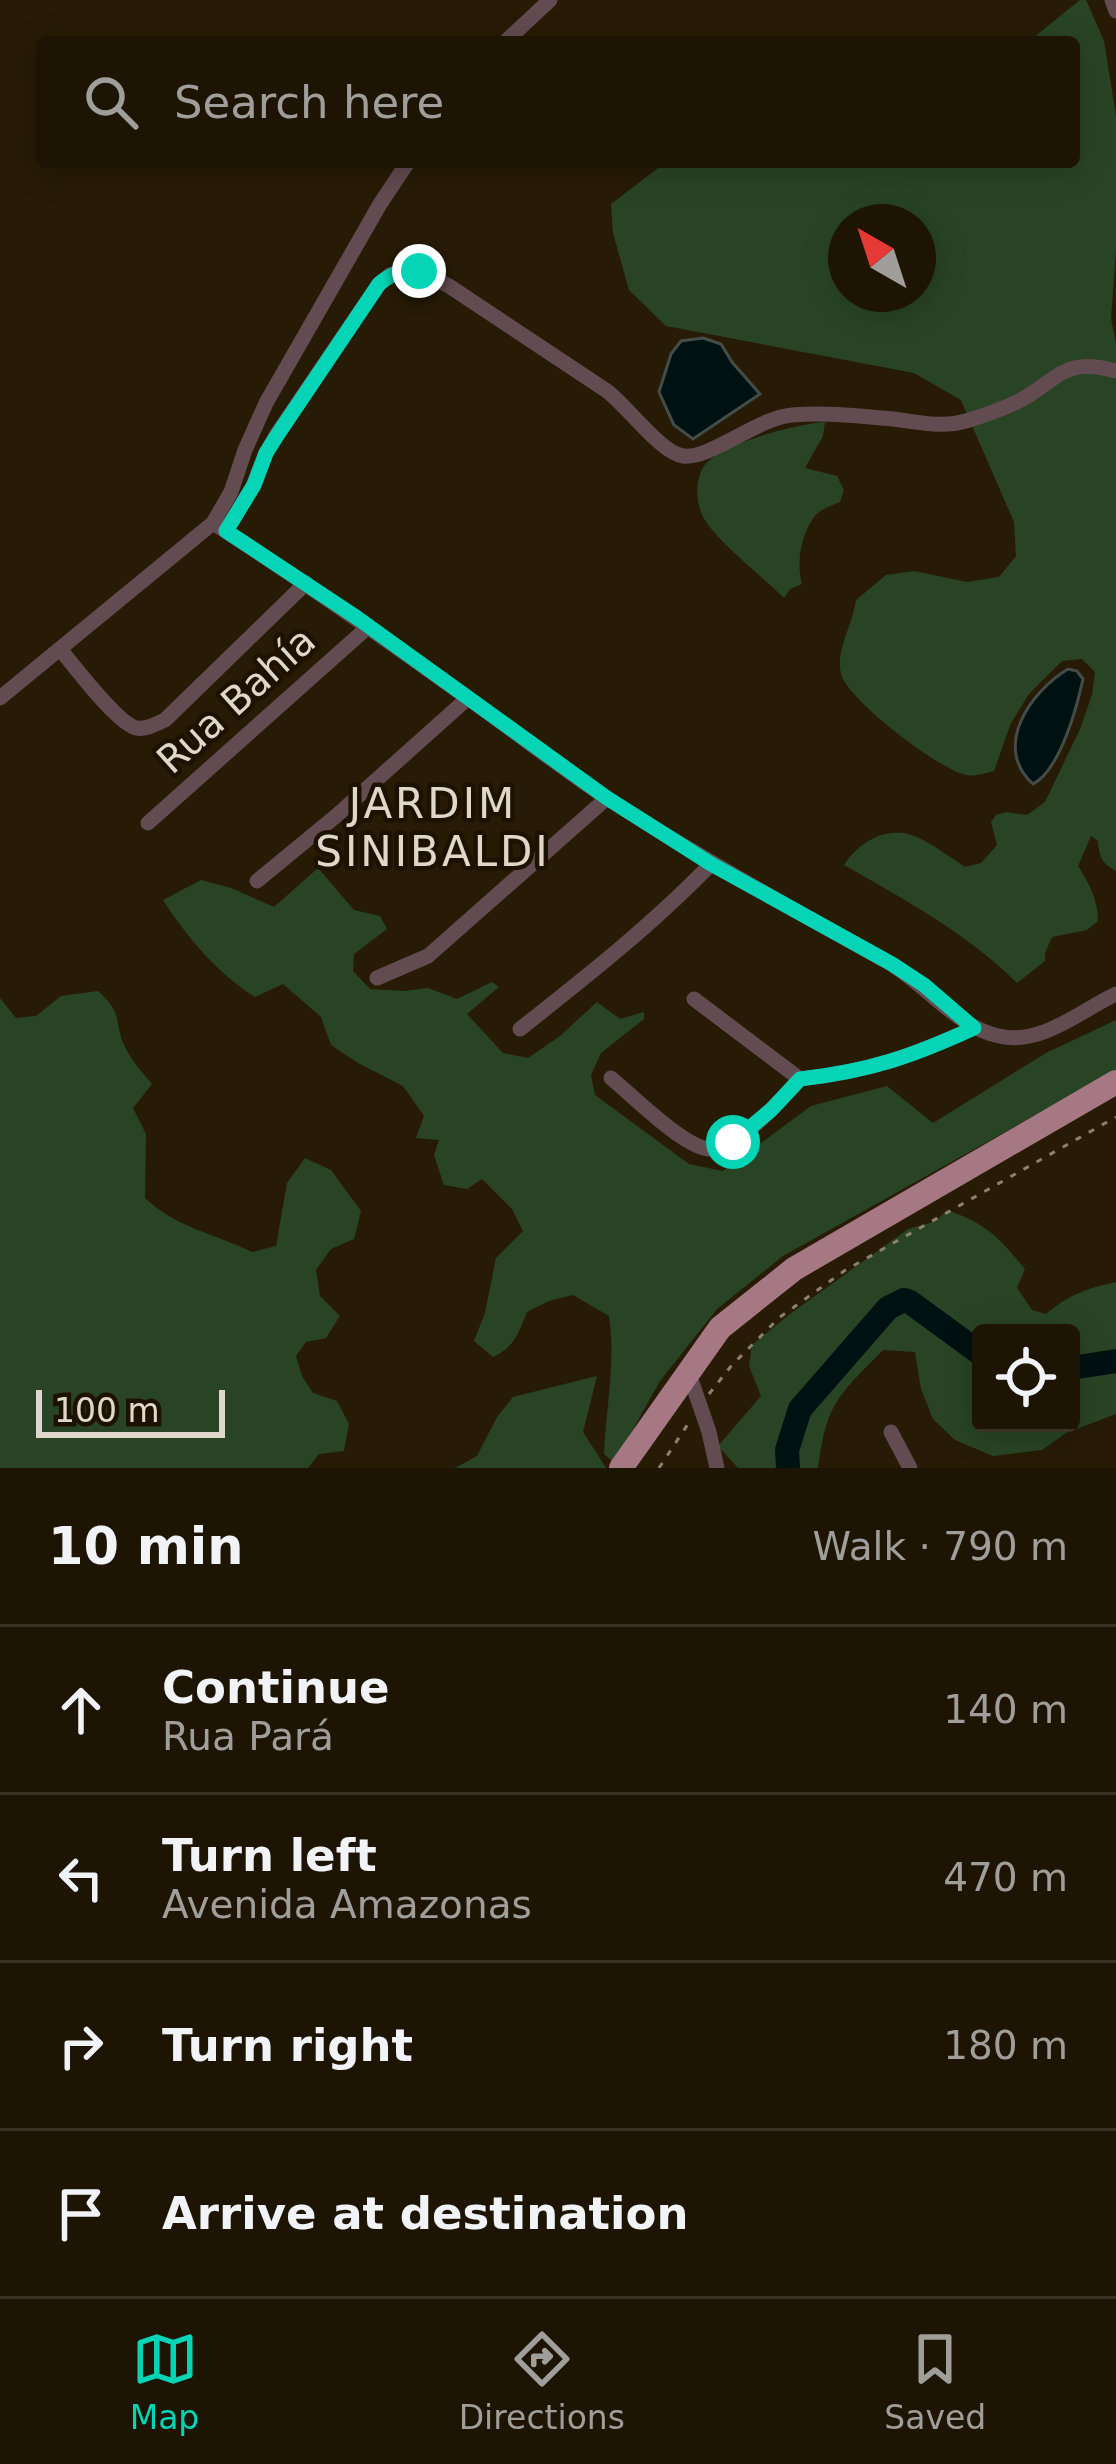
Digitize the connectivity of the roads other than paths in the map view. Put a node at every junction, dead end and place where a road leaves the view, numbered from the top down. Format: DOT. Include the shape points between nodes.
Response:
graph roads {
  1 [pos="550,0"];
  2 [pos="1112,0"];
  3 [pos="1116,11"];
  4 [pos="511,36"];
  5 [pos="404,168"];
  6 [pos="1116,371"];
  7 [pos="219,527"];
  8 [pos="306,583"];
  9 [pos="368,627"];
  10 [pos="60,649"];
  11 [pos="0,698"];
  12 [pos="468,698"];
  13 [pos="607,798"];
  14 [pos="148,823"];
  15 [pos="711,864"];
  16 [pos="256,881"];
  17 [pos="377,978"];
  18 [pos="1116,994"];
  19 [pos="694,999"];
  20 [pos="974,1028"];
  21 [pos="520,1029"];
  22 [pos="611,1078"];
  23 [pos="800,1079"];
  24 [pos="1116,1082"];
  25 [pos="688,1371"];
  26 [pos="891,1432"];
  27 [pos="621,1468"];
  28 [pos="717,1468"];
  29 [pos="910,1468"];
  1 -- 4 [label="street"];
  2 -- 3 [label="street"];
  5 -- 7 [label="street" via="274,387"];
  6 -- 7 [label="street" via="1068,368 1018,401 949,424 789,415 687,457 664,448 608,391 449,286 404,270 379,284 266,453 254,485"];
  7 -- 8 [label="street"];
  7 -- 10 [label="street"];
  8 -- 9 [label="street"];
  8 -- 10 [label="street" via="165,720 144,728 119,718"];
  9 -- 12 [label="street"];
  9 -- 14 [label="street, Rua Bahía"];
  10 -- 11 [label="street"];
  12 -- 13 [label="street"];
  12 -- 16 [label="street"];
  13 -- 15 [label="street"];
  13 -- 17 [label="street" via="428,956"];
  15 -- 20 [label="street" via="892,964"];
  15 -- 21 [label="street"];
  18 -- 20 [label="street" via="1020,1040"];
  19 -- 23 [label="street"];
  20 -- 23 [label="street" via="889,1064"];
  22 -- 23 [label="street" via="684,1138 716,1150"];
  24 -- 25 [label="main road" via="794,1269 720,1328"];
  25 -- 27 [label="main road"];
  25 -- 28 [label="street"];
  26 -- 29 [label="street"];
}
